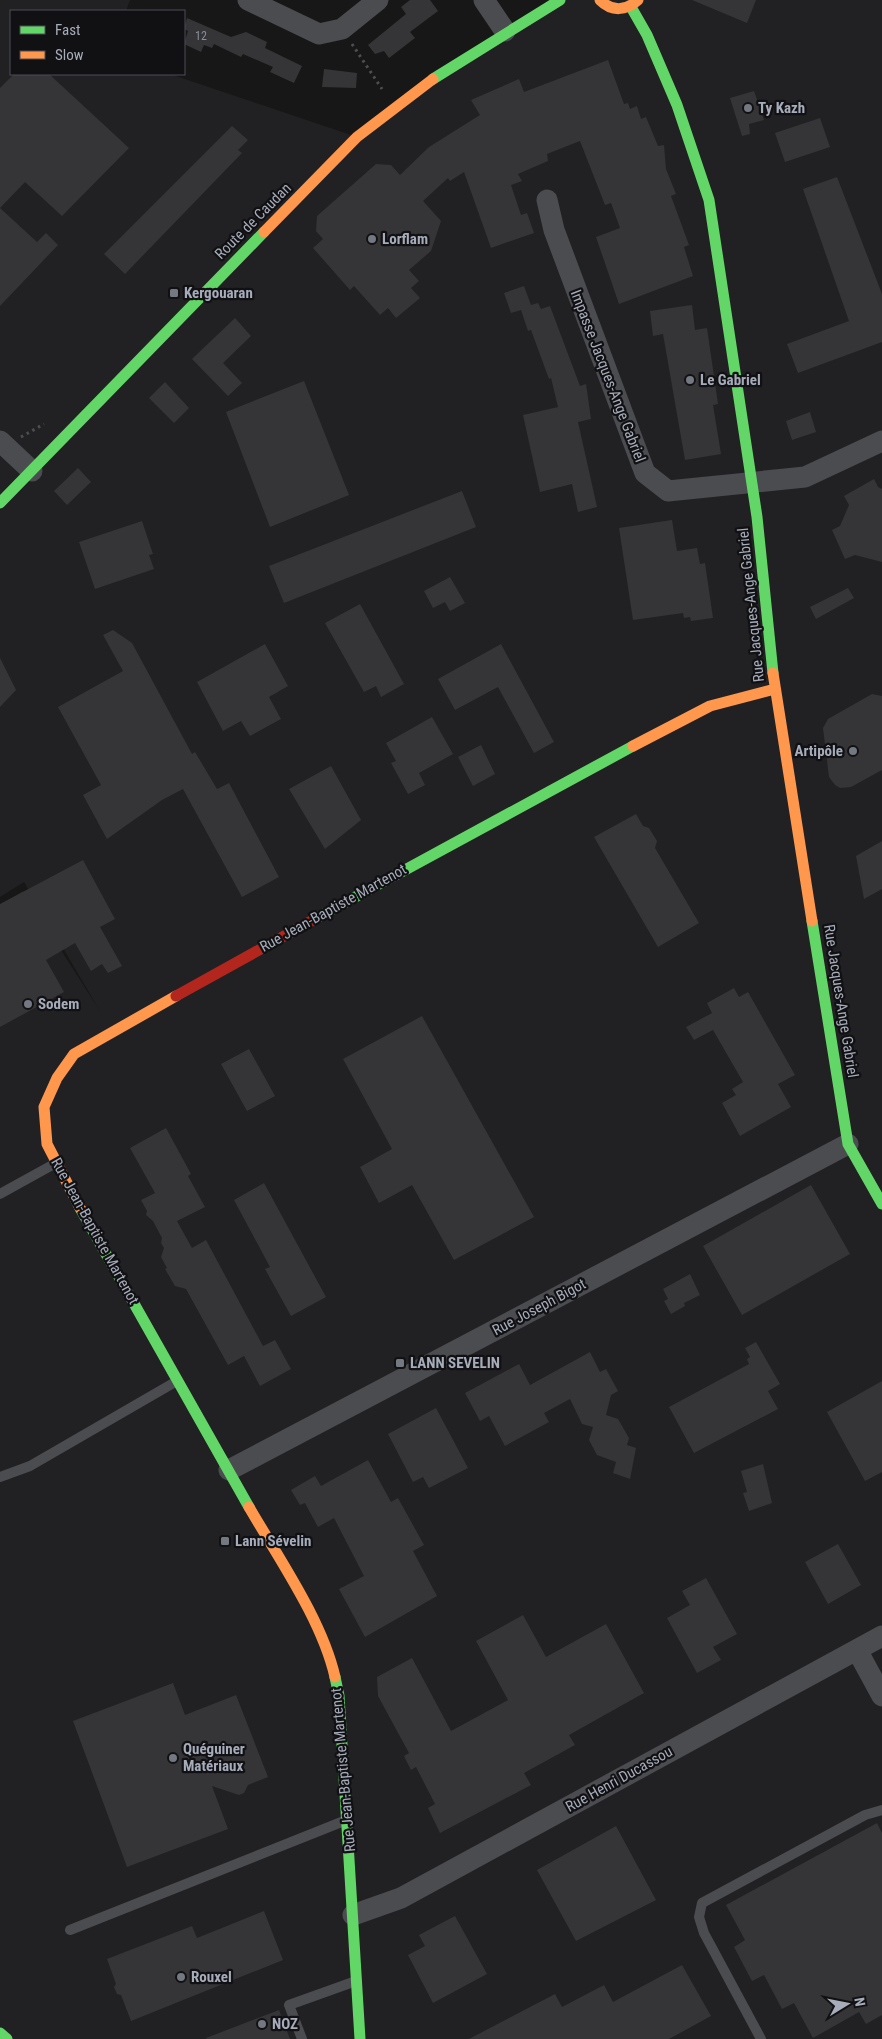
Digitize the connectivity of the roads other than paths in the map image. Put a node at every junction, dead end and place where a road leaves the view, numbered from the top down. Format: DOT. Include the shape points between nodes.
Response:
graph roads {
  1 [pos="248,0"];
  2 [pos="378,0"];
  3 [pos="484,0"];
  4 [pos="560,0"];
  5 [pos="600,0"];
  6 [pos="635,3"];
  7 [pos="505,31"];
  8 [pos="547,200"];
  9 [pos="0,440"];
  10 [pos="882,442"];
  11 [pos="32,471"];
  12 [pos="751,484"];
  13 [pos="0,503"];
  14 [pos="775,689"];
  15 [pos="848,1144"];
  16 [pos="56,1162"];
  17 [pos="0,1194"];
  18 [pos="882,1204"];
  19 [pos="178,1380"];
  20 [pos="229,1470"];
  21 [pos="0,1477"];
  22 [pos="882,1636"];
  23 [pos="857,1650"];
  24 [pos="882,1696"];
  25 [pos="882,1810"];
  26 [pos="347,1820"];
  27 [pos="353,1916"];
  28 [pos="70,1930"];
  29 [pos="357,1980"];
  30 [pos="0,2033"];
  31 [pos="7,2039"];
  32 [pos="302,2039"];
  33 [pos="360,2039"];
  34 [pos="761,2039"];
  1 -- 2 [label="street" via="319,34 342,29"];
  3 -- 7 [label="street"];
  4 -- 7 [label="street, Route de Caudan"];
  5 -- 6 [label="street" via="616,10"];
  6 -- 12 [label="street, Rue Jacques-Ange Gabriel" via="677,105 709,200"];
  7 -- 11 [label="street, Route de Caudan" via="394,106 350,144"];
  8 -- 12 [label="street, Impasse Jacques-Ange Gabriel" via="554,230 645,473 668,491"];
  9 -- 11 [label="street"];
  10 -- 12 [label="street, Impasse Jacques-Ange Gabriel" via="805,477"];
  11 -- 13 [label="street, Route de Caudan"];
  12 -- 14 [label="street, Rue Jacques-Ange Gabriel"];
  14 -- 15 [label="street, Rue Jacques-Ange Gabriel"];
  14 -- 16 [label="street, Rue Jean-Baptiste Martenot" via="702,710 307,922 74,1054 57,1078 44,1106 48,1144"];
  15 -- 18 [label="street, Rue Jacques-Ange Gabriel"];
  15 -- 20 [label="street, Rue Joseph Bigot"];
  16 -- 17 [label="lane"];
  16 -- 19 [label="street, Rue Jean-Baptiste Martenot"];
  19 -- 20 [label="street, Rue Jean-Baptiste Martenot"];
  19 -- 21 [label="lane" via="30,1466"];
  20 -- 26 [label="street, Rue Jean-Baptiste Martenot" via="317,1627 331,1661 339,1696"];
  22 -- 23 [label="street, Rue Henri Ducassou"];
  23 -- 24 [label="street"];
  23 -- 27 [label="street, Rue Henri Ducassou" via="401,1898"];
  25 -- 34 [label="lane" via="865,1815 702,1903 699,1918 704,1933"];
  26 -- 27 [label="street, Rue Jean-Baptiste Martenot"];
  26 -- 28 [label="lane"];
  27 -- 29 [label="street, Rue Jean-Baptiste Martenot"];
  29 -- 32 [label="lane" via="289,2005"];
  29 -- 33 [label="street, Rue Jean-Baptiste Martenot"];
  30 -- 31 [label="street"];
}
